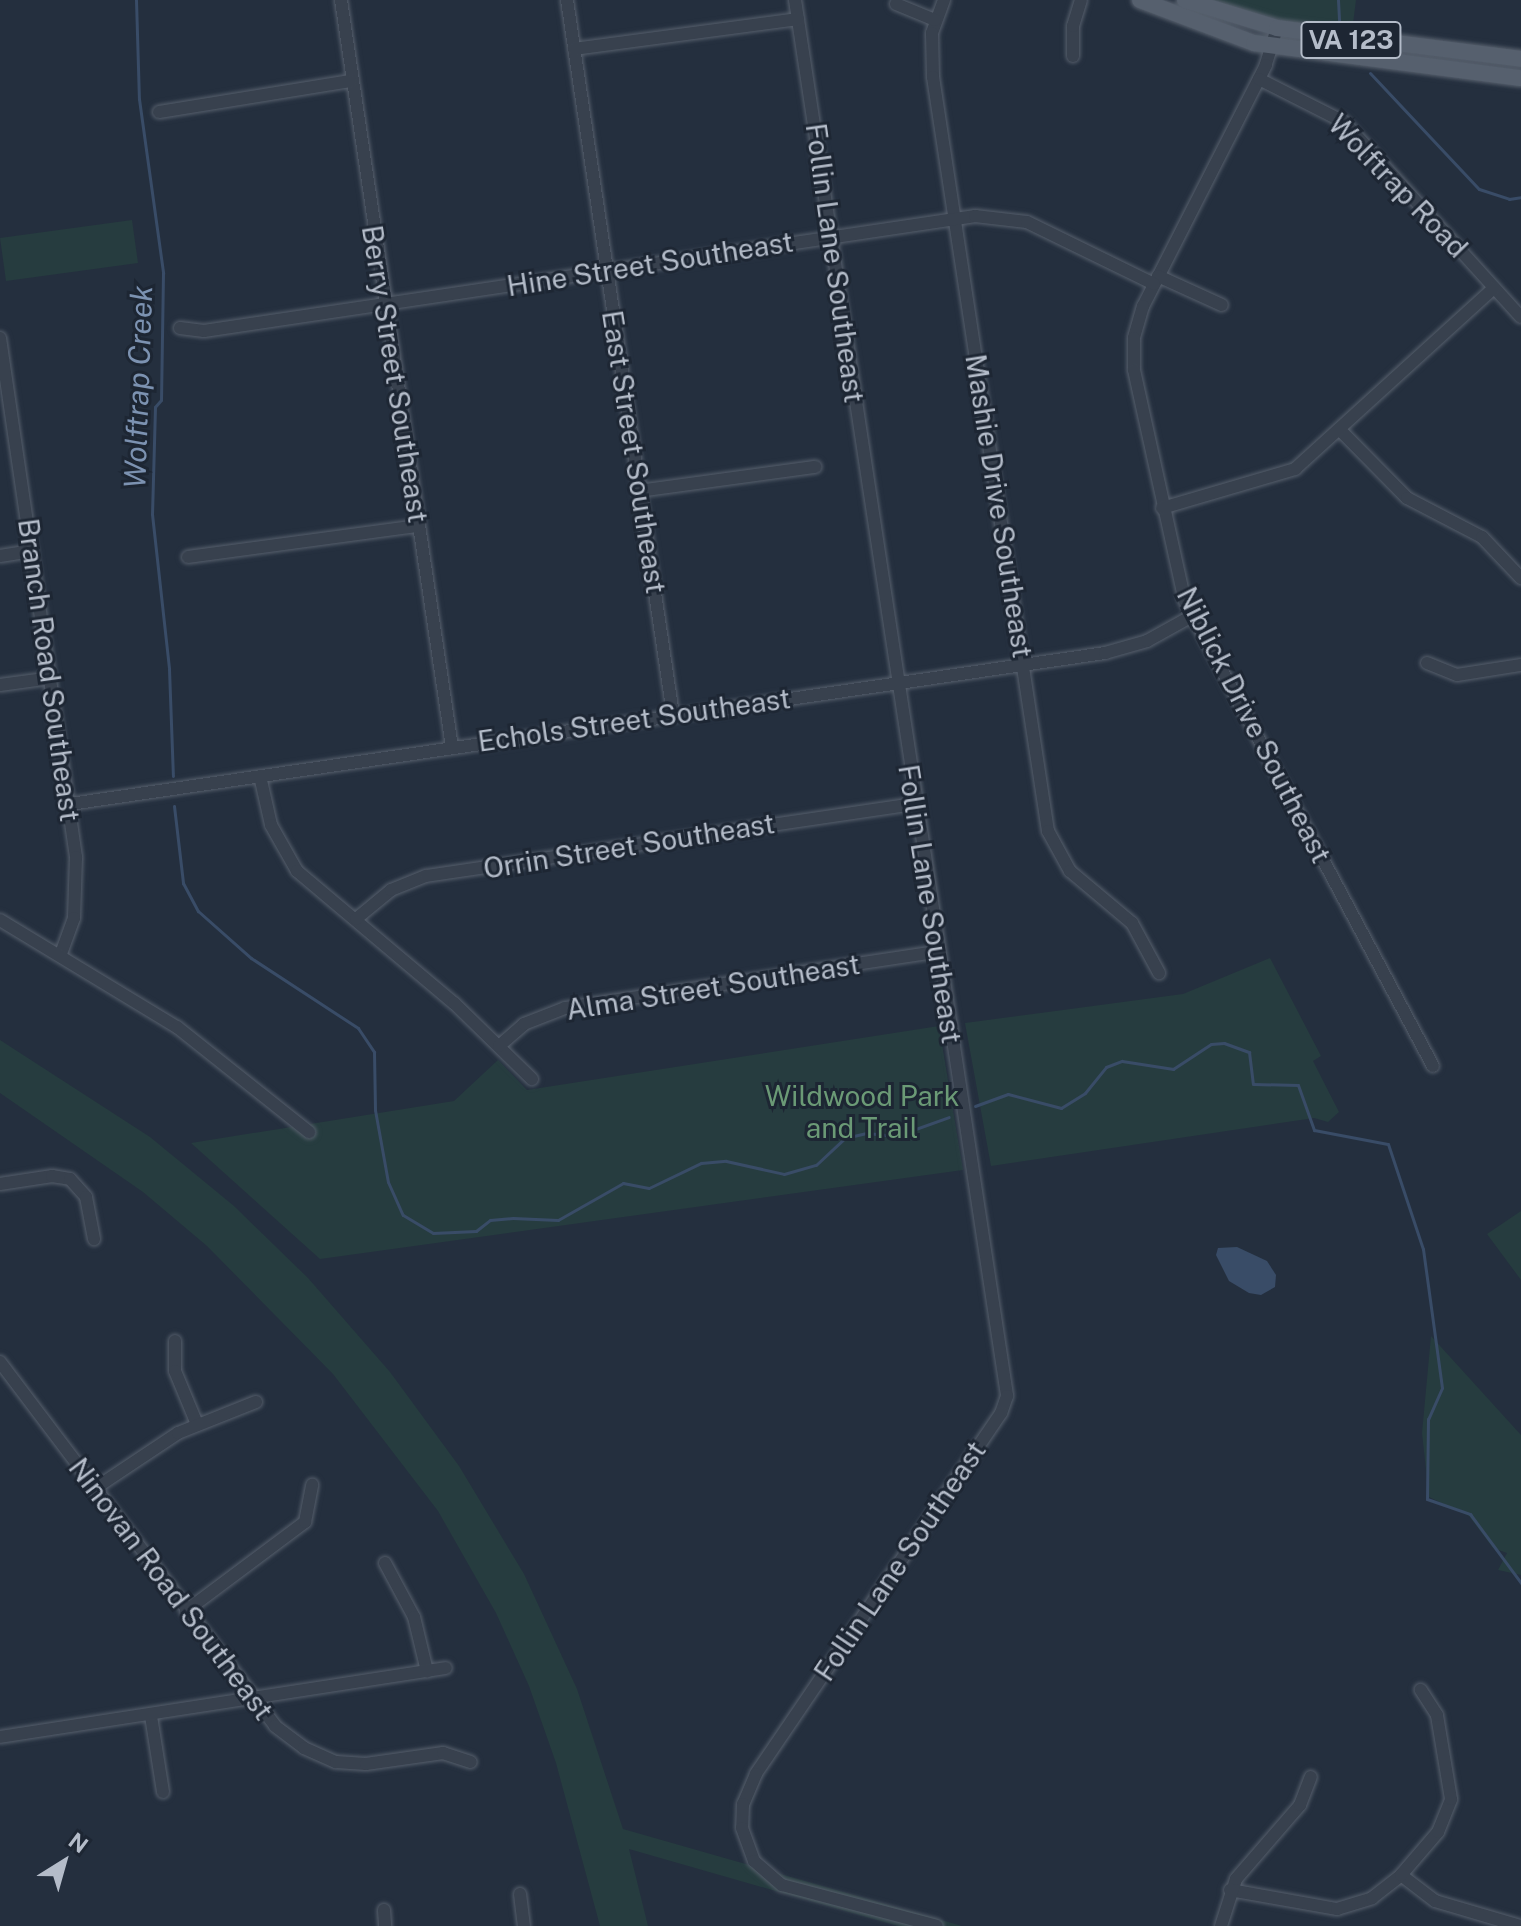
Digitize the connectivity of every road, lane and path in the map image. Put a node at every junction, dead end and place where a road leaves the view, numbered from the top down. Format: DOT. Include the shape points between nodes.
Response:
graph roads {
  1 [pos="341,0"];
  2 [pos="567,0"];
  3 [pos="795,0"];
  4 [pos="944,0"];
  5 [pos="1081,0"];
  6 [pos="1140,0"];
  7 [pos="1185,0"];
  8 [pos="896,4"];
  9 [pos="798,19"];
  10 [pos="935,20"];
  11 [pos="1277,28"];
  12 [pos="1273,47"];
  13 [pos="574,49"];
  14 [pos="1073,56"];
  15 [pos="1521,59"];
  16 [pos="1521,78"];
  17 [pos="1259,79"];
  18 [pos="351,81"];
  19 [pos="159,112"];
  20 [pos="956,220"];
  21 [pos="831,236"];
  22 [pos="608,272"];
  23 [pos="1156,280"];
  24 [pos="1494,288"];
  25 [pos="384,305"];
  26 [pos="1222,305"];
  27 [pos="1521,317"];
  28 [pos="180,328"];
  29 [pos="0,338"];
  30 [pos="5,404"];
  31 [pos="1341,431"];
  32 [pos="815,467"];
  33 [pos="639,491"];
  34 [pos="1162,508"];
  35 [pos="418,526"];
  36 [pos="32,551"];
  37 [pos="0,556"];
  38 [pos="188,557"];
  39 [pos="1521,578"];
  40 [pos="1192,616"];
  41 [pos="1023,662"];
  42 [pos="1427,663"];
  43 [pos="1521,665"];
  44 [pos="51,678"];
  45 [pos="896,682"];
  46 [pos="0,685"];
  47 [pos="673,714"];
  48 [pos="452,747"];
  49 [pos="260,776"];
  50 [pos="70,804"];
  51 [pos="915,804"];
  52 [pos="356,919"];
  53 [pos="0,920"];
  54 [pos="937,952"];
  55 [pos="61,953"];
  56 [pos="1159,973"];
  57 [pos="499,1046"];
  58 [pos="1433,1066"];
  59 [pos="532,1079"];
  60 [pos="309,1132"];
  61 [pos="0,1184"];
  62 [pos="94,1239"];
  63 [pos="175,1341"];
  64 [pos="3,1369"];
  65 [pos="256,1402"];
  66 [pos="197,1424"];
  67 [pos="312,1485"];
  68 [pos="94,1489"];
  69 [pos="385,1563"];
  70 [pos="186,1611"];
  71 [pos="446,1668"];
  72 [pos="427,1671"];
  73 [pos="1421,1690"];
  74 [pos="256,1698"];
  75 [pos="151,1716"];
  76 [pos="0,1737"];
  77 [pos="471,1762"];
  78 [pos="1311,1777"];
  79 [pos="163,1792"];
  80 [pos="1401,1875"];
  81 [pos="1230,1890"];
  82 [pos="520,1894"];
  83 [pos="384,1910"];
  84 [pos="385,1926"];
  85 [pos="524,1926"];
  86 [pos="937,1926"];
  87 [pos="1221,1926"];
  88 [pos="1520,1926"];
  1 -- 18 [label="street, Berry Street Southeast"];
  2 -- 13 [label="street, East Street Southeast"];
  3 -- 9 [label="street, Follin Lane Southeast"];
  4 -- 10 [label="street, Mashie Drive Southeast"];
  5 -- 14 [label="street" via="1073,26"];
  6 -- 12 [label="main road, VA 123" via="1199,26"];
  7 -- 11 [label="main road, VA 123"];
  8 -- 10 [label="street"];
  9 -- 13 [label="street"];
  9 -- 21 [label="street, Follin Lane Southeast"];
  10 -- 20 [label="street, Mashie Drive Southeast" via="933,77"];
  11 -- 12 [label="street, Niblick Drive Southeast"];
  11 -- 15 [label="main road, VA 123"];
  12 -- 16 [label="main road, VA 123"];
  12 -- 17 [label="street, Niblick Drive Southeast"];
  13 -- 22 [label="street, East Street Southeast"];
  17 -- 23 [label="street, Niblick Drive Southeast"];
  17 -- 24 [label="street, Wolftrap Road" via="1344,122"];
  18 -- 19 [label="street"];
  18 -- 25 [label="street, Berry Street Southeast"];
  20 -- 21 [label="street, Hine Street Southeast"];
  20 -- 23 [label="street, Hine Street Southeast" via="993,216 1027,222"];
  20 -- 41 [label="street, Mashie Drive Southeast"];
  21 -- 22 [label="street, Hine Street Southeast"];
  21 -- 45 [label="street, Follin Lane Southeast"];
  22 -- 25 [label="street, Hine Street Southeast"];
  22 -- 33 [label="street, East Street Southeast"];
  23 -- 26 [label="street, Hine Street Southeast"];
  23 -- 34 [label="street, Niblick Drive Southeast" via="1137,324 1132,356"];
  24 -- 27 [label="street, Wolftrap Road"];
  24 -- 31 [label="street"];
  25 -- 28 [label="street, Hine Street Southeast" via="204,331"];
  25 -- 35 [label="street, Berry Street Southeast"];
  29 -- 30 [label="street, Branch Road Southeast"];
  30 -- 36 [label="street, Branch Road Southeast"];
  31 -- 34 [label="street" via="1295,469"];
  31 -- 39 [label="street" via="1398,491 1482,537"];
  32 -- 33 [label="street"];
  33 -- 47 [label="street, East Street Southeast"];
  34 -- 40 [label="street, Niblick Drive Southeast" via="1180,589"];
  35 -- 38 [label="street"];
  35 -- 48 [label="street, Berry Street Southeast"];
  36 -- 37 [label="street"];
  36 -- 44 [label="street, Branch Road Southeast"];
  40 -- 41 [label="street, Echols Street Southeast" via="1129,647"];
  40 -- 58 [label="street, Niblick Drive Southeast"];
  41 -- 45 [label="street, Echols Street Southeast"];
  41 -- 56 [label="street, Mashie Drive Southeast" via="1054,847 1070,871 1132,923"];
  42 -- 43 [label="street" via="1457,675"];
  44 -- 46 [label="street"];
  44 -- 50 [label="street, Branch Road Southeast"];
  45 -- 47 [label="street, Echols Street Southeast"];
  45 -- 51 [label="street, Follin Lane Southeast"];
  47 -- 48 [label="street, Echols Street Southeast"];
  48 -- 49 [label="street, Echols Street Southeast"];
  49 -- 50 [label="street, Echols Street Southeast"];
  49 -- 52 [label="street" via="271,825 287,857"];
  50 -- 55 [label="street, Branch Road Southeast" via="77,888 72,930"];
  51 -- 52 [label="street, Orrin Street Southeast" via="426,876 391,890"];
  51 -- 54 [label="street, Follin Lane Southeast"];
  52 -- 57 [label="street"];
  53 -- 55 [label="street"];
  54 -- 57 [label="street, Alma Street Southeast" via="565,1008 524,1024"];
  54 -- 86 [label="street, Follin Lane Southeast" via="1005,1405 756,1774 743,1804 742,1828 754,1861 782,1885"];
  55 -- 60 [label="street" via="177,1027"];
  57 -- 59 [label="street"];
  61 -- 62 [label="street" via="52,1176 80,1180"];
  63 -- 66 [label="street" via="175,1371"];
  64 -- 68 [label="street, Ninovan Road Southeast"];
  65 -- 66 [label="street"];
  66 -- 68 [label="street"];
  67 -- 70 [label="street" via="305,1522"];
  68 -- 70 [label="street, Ninovan Road Southeast"];
  69 -- 72 [label="street" via="414,1617"];
  70 -- 74 [label="street, Ninovan Road Southeast"];
  71 -- 72 [label="street"];
  72 -- 74 [label="street"];
  73 -- 80 [label="street" via="1437,1715 1451,1799 1436,1835"];
  74 -- 75 [label="street"];
  74 -- 77 [label="street, Ninovan Road Southeast" via="275,1726 304,1748 336,1762 366,1764 443,1753"];
  75 -- 76 [label="street"];
  75 -- 79 [label="street"];
  78 -- 81 [label="street" via="1300,1805"];
  80 -- 81 [label="street" via="1372,1898 1337,1909"];
  80 -- 88 [label="street" via="1435,1901"];
  81 -- 87 [label="street"];
  82 -- 85 [label="street"];
  83 -- 84 [label="street"];
}
